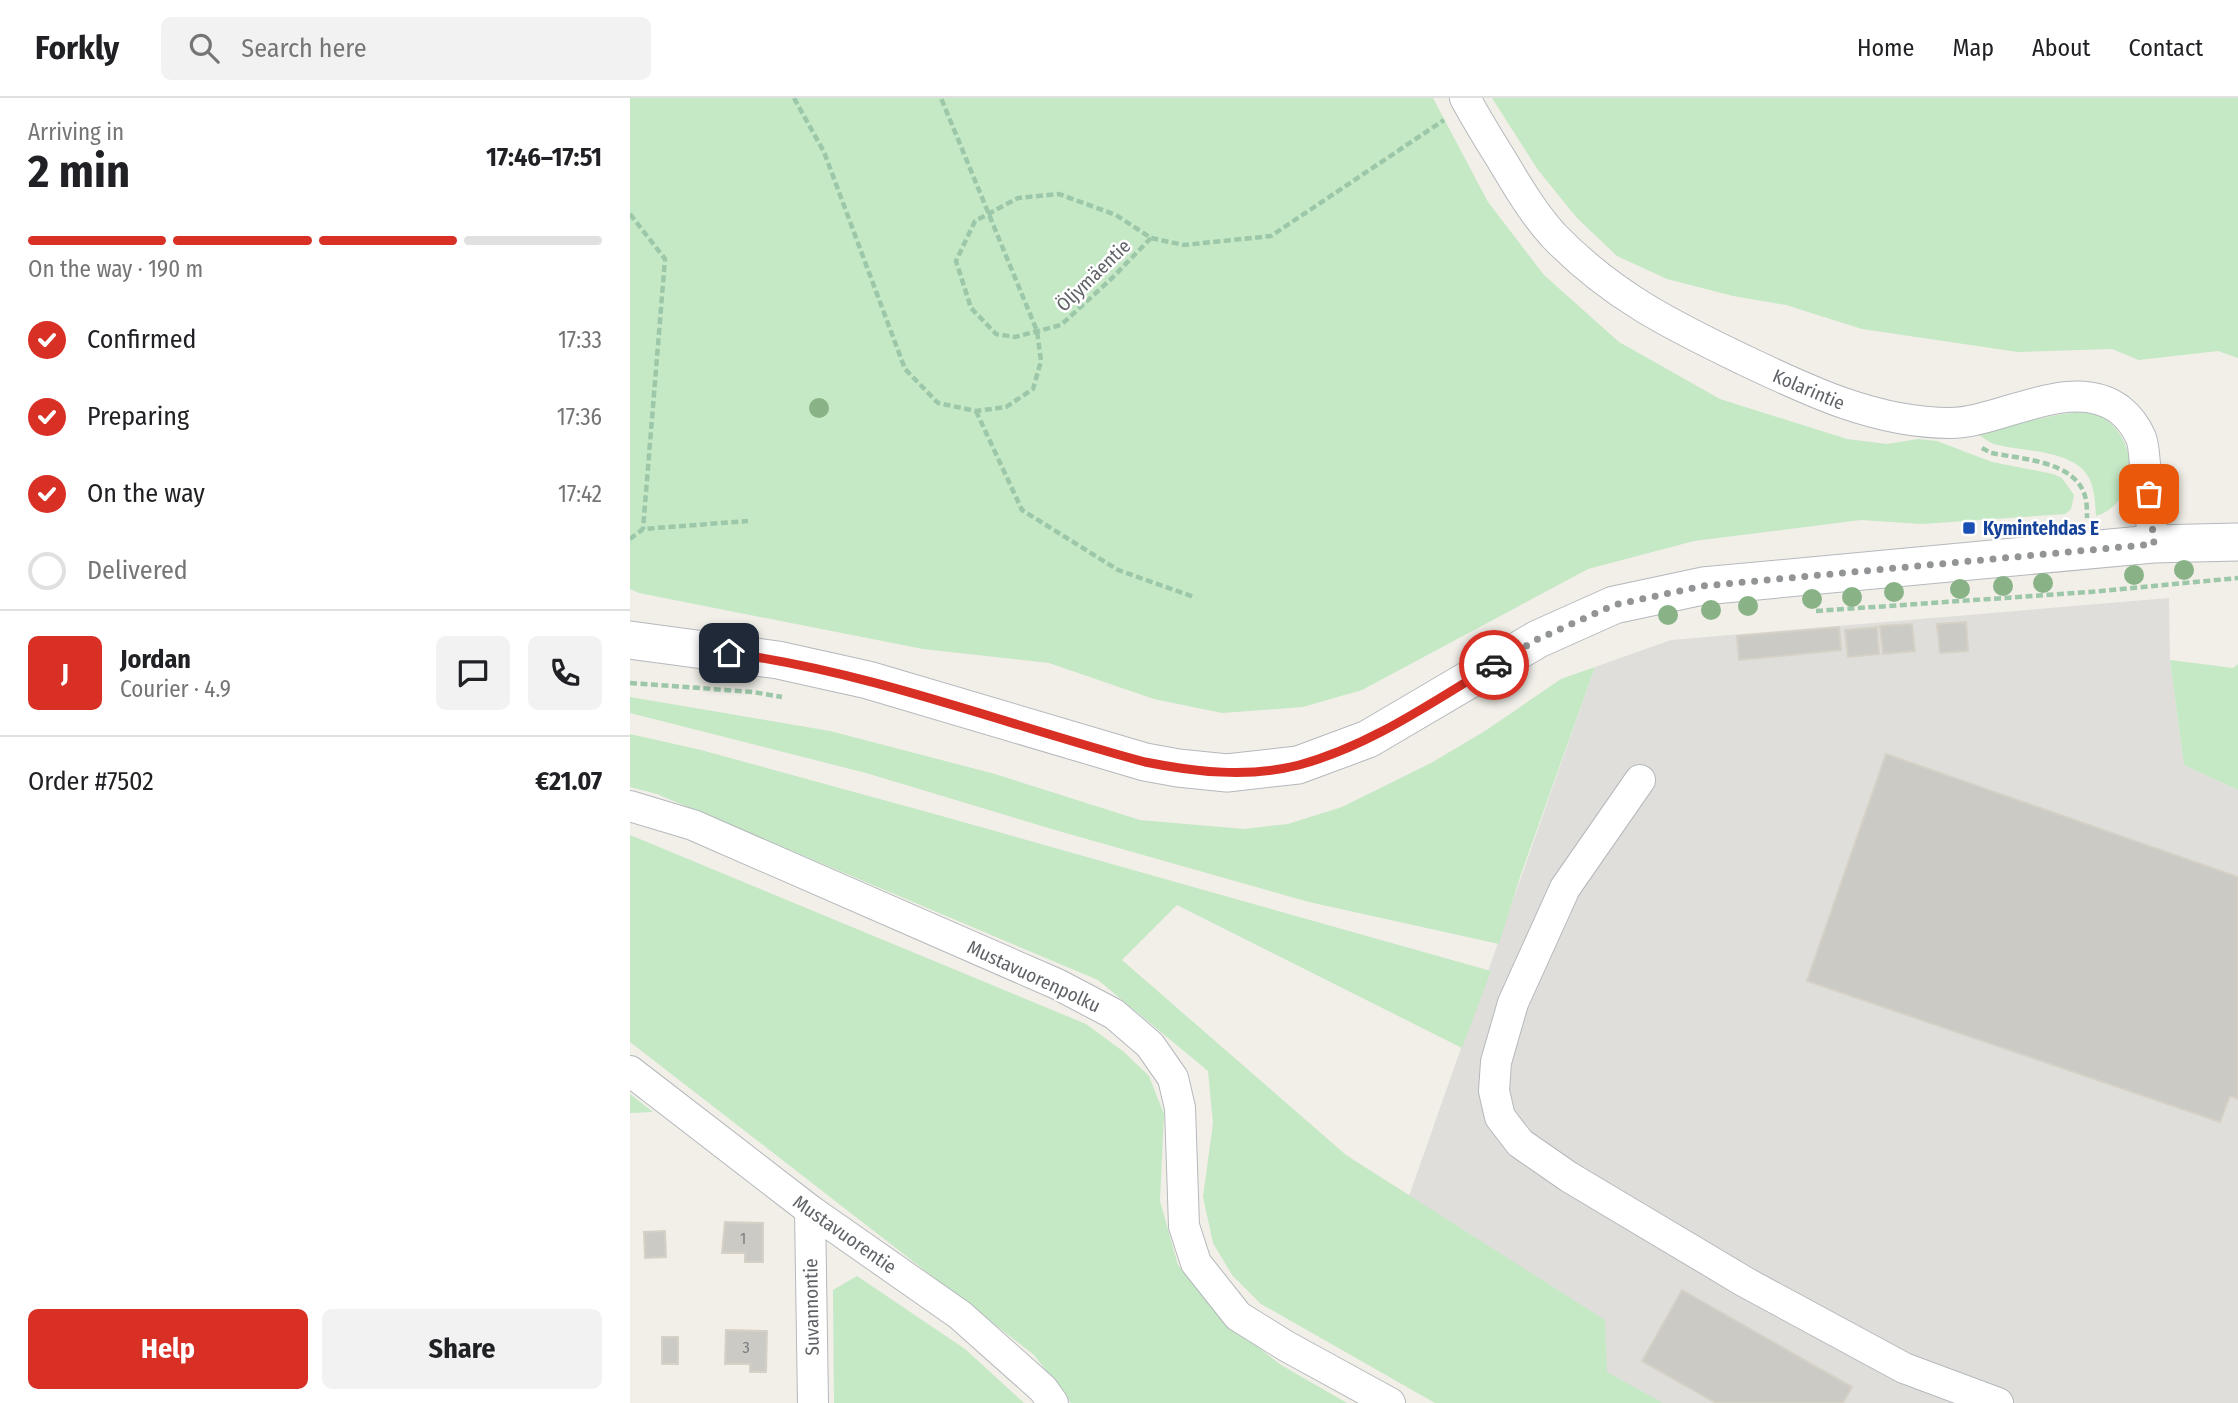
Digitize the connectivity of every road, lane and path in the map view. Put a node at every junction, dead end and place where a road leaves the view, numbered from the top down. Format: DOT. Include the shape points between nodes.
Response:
graph roads {
  1 [pos="794,98"];
  2 [pos="941,98"];
  3 [pos="1466,101"];
  4 [pos="630,214"];
  5 [pos="988,215"];
  6 [pos="1151,238"];
  7 [pos="1037,331"];
  8 [pos="976,411"];
  9 [pos="1953,424"];
  10 [pos="2087,517"];
  11 [pos="748,521"];
  12 [pos="643,529"];
  13 [pos="630,540"];
  14 [pos="2238,542"];
  15 [pos="2154,544"];
  16 [pos="1194,597"];
  17 [pos="630,640"];
  18 [pos="1640,780"];
  19 [pos="630,806"];
  20 [pos="630,1071"];
  21 [pos="810,1210"];
  22 [pos="813,1403"];
  23 [pos="1053,1403"];
  24 [pos="1390,1403"];
  25 [pos="1998,1403"];
  1 -- 8 [label="path" via="824,152 905,369 938,403"];
  2 -- 5 [label="path"];
  3 -- 6 [label="path, Öljymäentie" via="1271,236 1184,245"];
  3 -- 9 [label="street, Kolarintie" via="1521,193 1552,234 1628,300 1790,382 1865,412 1908,422"];
  4 -- 12 [label="path" via="665,259"];
  5 -- 6 [label="path, Öljymäentie" via="1018,198 1059,194 1116,215"];
  5 -- 7 [label="path"];
  5 -- 7 [label="path, Öljymäentie" via="975,221 957,261 971,308 996,334 1015,337"];
  6 -- 7 [label="path, Öljymäentie" via="1061,325"];
  7 -- 8 [label="path" via="1041,361 1032,389 1006,407"];
  8 -- 16 [label="path" via="1022,510 1118,570"];
  9 -- 10 [label="path" via="1964,439 1991,453 2069,472 2086,496"];
  9 -- 15 [label="street, Kolarintie" via="2074,396 2118,408 2133,422 2141,440"];
  11 -- 12 [label="path"];
  12 -- 13 [label="path"];
  14 -- 15 [label="street"];
  15 -- 17 [label="street" via="1703,586 1614,605 1538,639 1368,738 1298,765 1227,773 1145,762 867,680 778,660"];
  18 -- 25 [label="street" via="1565,888 1513,1003 1496,1062 1494,1091 1500,1117 1520,1143 1569,1177 1745,1282 1904,1368"];
  19 -- 24 [label="street, Mustavuorenpolku" via="693,825 1058,984 1114,1014 1150,1045 1173,1078 1180,1108 1184,1226 1196,1264 1238,1316"];
  20 -- 21 [label="street, Mustavuorentie"];
  21 -- 22 [label="street, Suvannontie"];
  21 -- 23 [label="street, Mustavuorentie" via="960,1315"];
}
